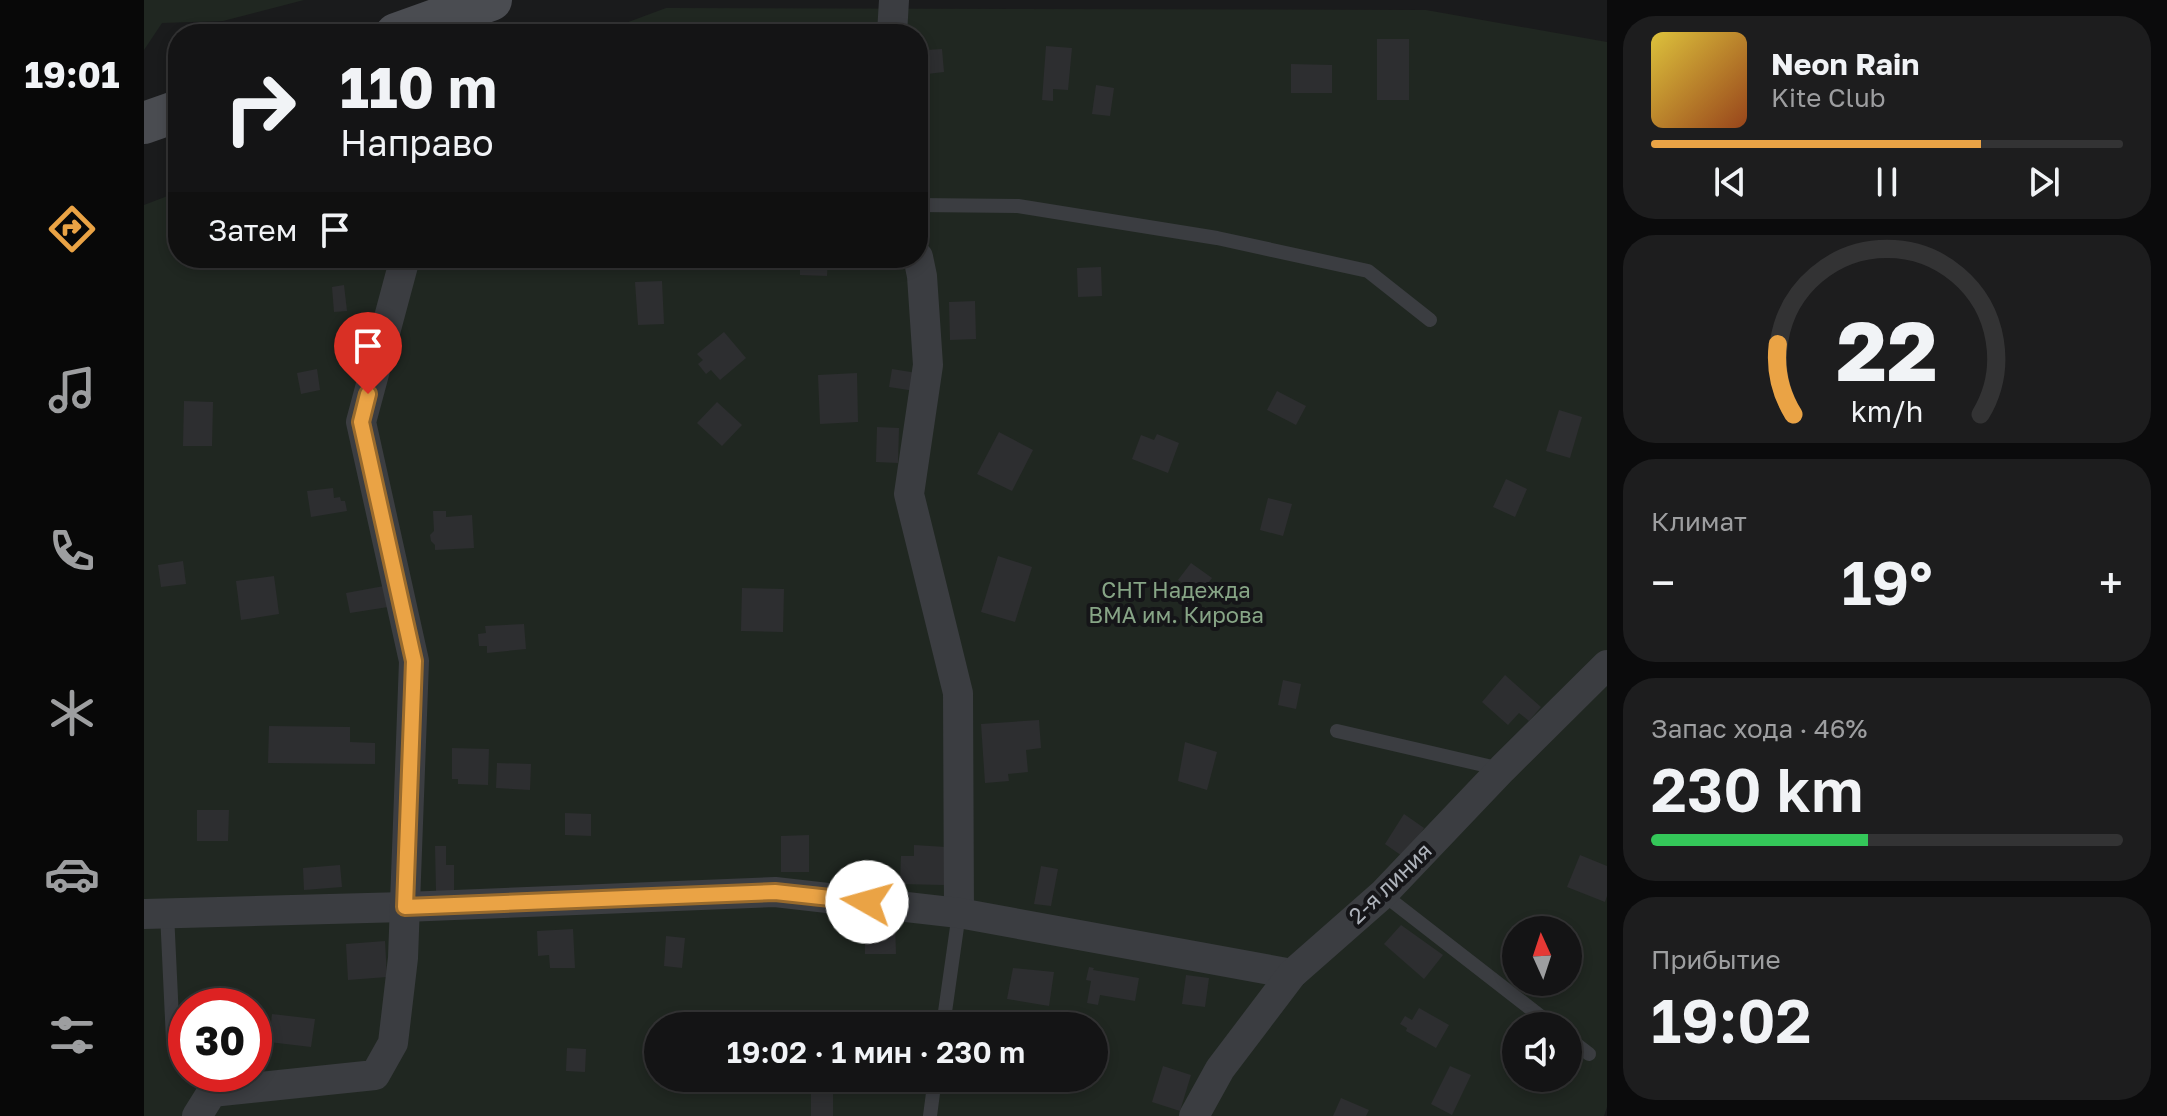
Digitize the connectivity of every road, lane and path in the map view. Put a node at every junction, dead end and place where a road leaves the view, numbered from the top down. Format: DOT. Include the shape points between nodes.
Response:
graph roads {
  1 [pos="491,0"];
  2 [pos="894,0"];
  3 [pos="424,24"];
  4 [pos="893,24"];
  5 [pos="168,115"];
  6 [pos="144,123"];
  7 [pos="928,205"];
  8 [pos="402,268"];
  9 [pos="920,268"];
  10 [pos="1430,320"];
  11 [pos="1607,665"];
  12 [pos="1337,731"];
  13 [pos="1502,769"];
  14 [pos="1383,894"];
  15 [pos="405,907"];
  16 [pos="959,913"];
  17 [pos="155,914"];
  18 [pos="1292,974"];
  19 [pos="168,1005"];
  20 [pos="945,1012"];
  21 [pos="1535,1012"];
  22 [pos="1582,1049"];
  23 [pos="1589,1054"];
  24 [pos="933,1092"];
  25 [pos="205,1097"];
  26 [pos="930,1116"];
  27 [pos="1194,1116"];
  1 -- 3 [label="main road"];
  2 -- 4 [label="street"];
  5 -- 6 [label="main road"];
  7 -- 10 [label="lane" via="1018,206 1217,238 1368,271"];
  8 -- 15 [label="street" via="361,422 414,661"];
  9 -- 16 [label="street" via="928,365 909,494 958,693"];
  11 -- 13 [label="street, 2-я линия"];
  12 -- 13 [label="lane"];
  13 -- 14 [label="street, 2-я линия"];
  14 -- 18 [label="street, 2-я линия"];
  14 -- 21 [label="lane"];
  15 -- 16 [label="street" via="775,892"];
  15 -- 17 [label="street"];
  15 -- 25 [label="street" via="393,1043 375,1075"];
  16 -- 18 [label="street"];
  16 -- 20 [label="lane"];
  17 -- 19 [label="lane"];
  18 -- 27 [label="street, 2-я линия" via="1220,1069"];
  22 -- 23 [label="lane"];
  24 -- 26 [label="lane"];
}
